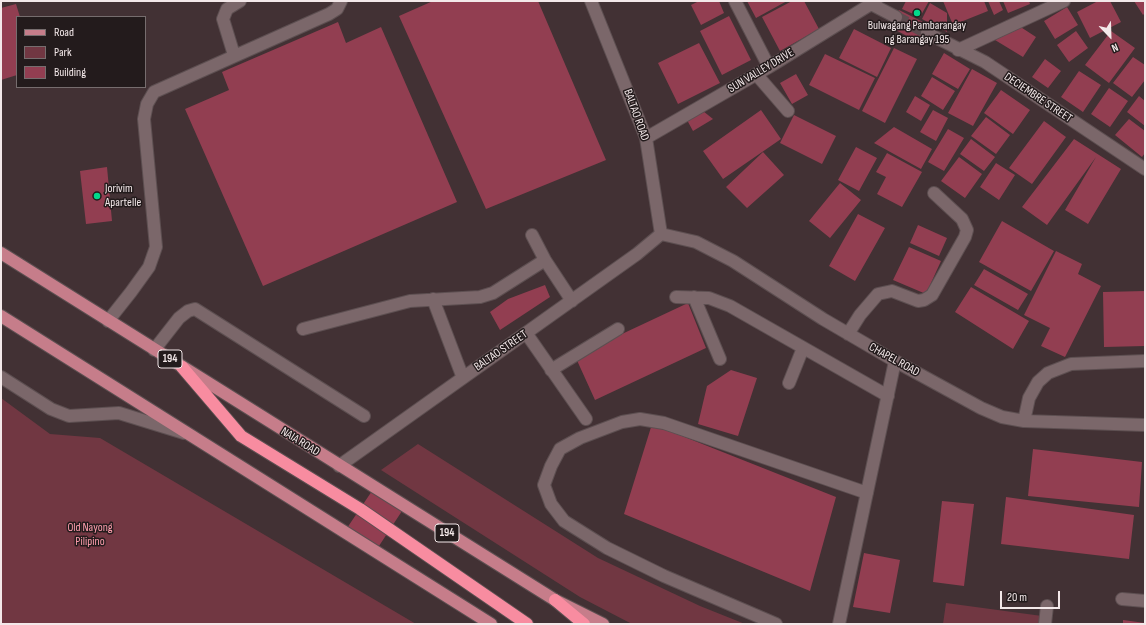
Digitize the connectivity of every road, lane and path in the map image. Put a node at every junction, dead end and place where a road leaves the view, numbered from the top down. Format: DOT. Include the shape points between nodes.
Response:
graph roads {
  1 [pos="240,1"];
  2 [pos="341,1"];
  3 [pos="591,1"];
  4 [pos="735,1"];
  5 [pos="1064,1"];
  6 [pos="874,2"];
  7 [pos="896,17"];
  8 [pos="927,33"];
  9 [pos="958,50"];
  10 [pos="234,55"];
  11 [pos="769,67"];
  12 [pos="756,74"];
  13 [pos="788,111"];
  14 [pos="646,138"];
  15 [pos="1145,169"];
  16 [pos="934,193"];
  17 [pos="661,234"];
  18 [pos="532,235"];
  19 [pos="1,253"];
  20 [pos="545,260"];
  21 [pos="676,297"];
  22 [pos="694,297"];
  23 [pos="433,299"];
  24 [pos="572,301"];
  25 [pos="1,316"];
  26 [pos="108,321"];
  27 [pos="303,329"];
  28 [pos="618,329"];
  29 [pos="526,333"];
  30 [pos="848,334"];
  31 [pos="803,348"];
  32 [pos="154,350"];
  33 [pos="720,359"];
  34 [pos="895,361"];
  35 [pos="1145,361"];
  36 [pos="182,367"];
  37 [pos="551,370"];
  38 [pos="1,377"];
  39 [pos="463,378"];
  40 [pos="789,383"];
  41 [pos="888,396"];
  42 [pos="364,416"];
  43 [pos="586,419"];
  44 [pos="1024,421"];
  45 [pos="1145,425"];
  46 [pos="190,435"];
  47 [pos="339,466"];
  48 [pos="867,493"];
  49 [pos="1122,599"];
  50 [pos="555,600"];
  51 [pos="1145,601"];
  52 [pos="1047,606"];
  53 [pos="491,624"];
  54 [pos="527,624"];
  55 [pos="584,624"];
  56 [pos="603,624"];
  57 [pos="776,624"];
  58 [pos="840,624"];
  59 [pos="1045,624"];
  1 -- 10 [label="street" via="227,9 223,19"];
  2 -- 10 [label="street" via="337,9 329,14"];
  3 -- 14 [label="street, BALTAO ROAD"];
  4 -- 11 [label="street"];
  5 -- 9 [label="street"];
  6 -- 7 [label="street"];
  6 -- 11 [label="street, SUN VALLEY DRIVE"];
  8 -- 9 [label="street, DECIEMBRE STREET"];
  9 -- 15 [label="street, DECIEMBRE STREET" via="984,62"];
  10 -- 26 [label="street" via="154,92 147,104 144,119 156,247 149,267"];
  11 -- 12 [label="street, SUN VALLEY DRIVE"];
  12 -- 13 [label="street"];
  12 -- 14 [label="street, SUN VALLEY DRIVE"];
  14 -- 17 [label="street, BALTAO ROAD"];
  16 -- 30 [label="street" via="962,219 967,230 932,295 918,301 892,291 878,294"];
  17 -- 24 [label="street, BALTAO STREET"];
  17 -- 30 [label="street, CHAPEL ROAD" via="696,242 733,261"];
  18 -- 20 [label="street"];
  19 -- 26 [label="main road, NAIA ROAD / 194"];
  20 -- 23 [label="street" via="493,293 480,297"];
  20 -- 24 [label="street"];
  21 -- 22 [label="street"];
  22 -- 31 [label="street" via="709,298 730,306"];
  22 -- 33 [label="street"];
  23 -- 27 [label="street" via="410,302"];
  23 -- 39 [label="street"];
  24 -- 29 [label="street, BALTAO STREET"];
  25 -- 46 [label="main road"];
  26 -- 32 [label="main road, NAIA ROAD / 194"];
  28 -- 37 [label="street"];
  29 -- 37 [label="street"];
  29 -- 39 [label="street, BALTAO STREET"];
  30 -- 34 [label="street, CHAPEL ROAD"];
  31 -- 40 [label="street"];
  31 -- 41 [label="street"];
  32 -- 36 [label="main road, NAIA ROAD / 194"];
  32 -- 42 [label="street" via="179,318 195,309"];
  34 -- 41 [label="street"];
  34 -- 44 [label="street, CHAPEL ROAD" via="981,408 1002,417"];
  35 -- 44 [label="street" via="1071,364 1048,373 1038,382 1029,398"];
  36 -- 47 [label="main road, NAIA ROAD / 194"];
  36 -- 54 [label="highway" via="241,436 365,512"];
  37 -- 43 [label="street"];
  38 -- 46 [label="street" via="50,409 69,416 119,414"];
  39 -- 47 [label="street, BALTAO STREET"];
  41 -- 48 [label="street"];
  44 -- 45 [label="street, CHAPEL ROAD"];
  46 -- 53 [label="main road"];
  47 -- 50 [label="main road, NAIA ROAD / 194"];
  48 -- 57 [label="street" via="664,423 640,419 622,422 580,438 560,449 550,466 544,485 551,504 564,521 614,552"];
  48 -- 58 [label="street"];
  49 -- 51 [label="street"];
  50 -- 55 [label="highway"];
  50 -- 56 [label="main road, NAIA ROAD / 194"];
  52 -- 59 [label="street"];
}
